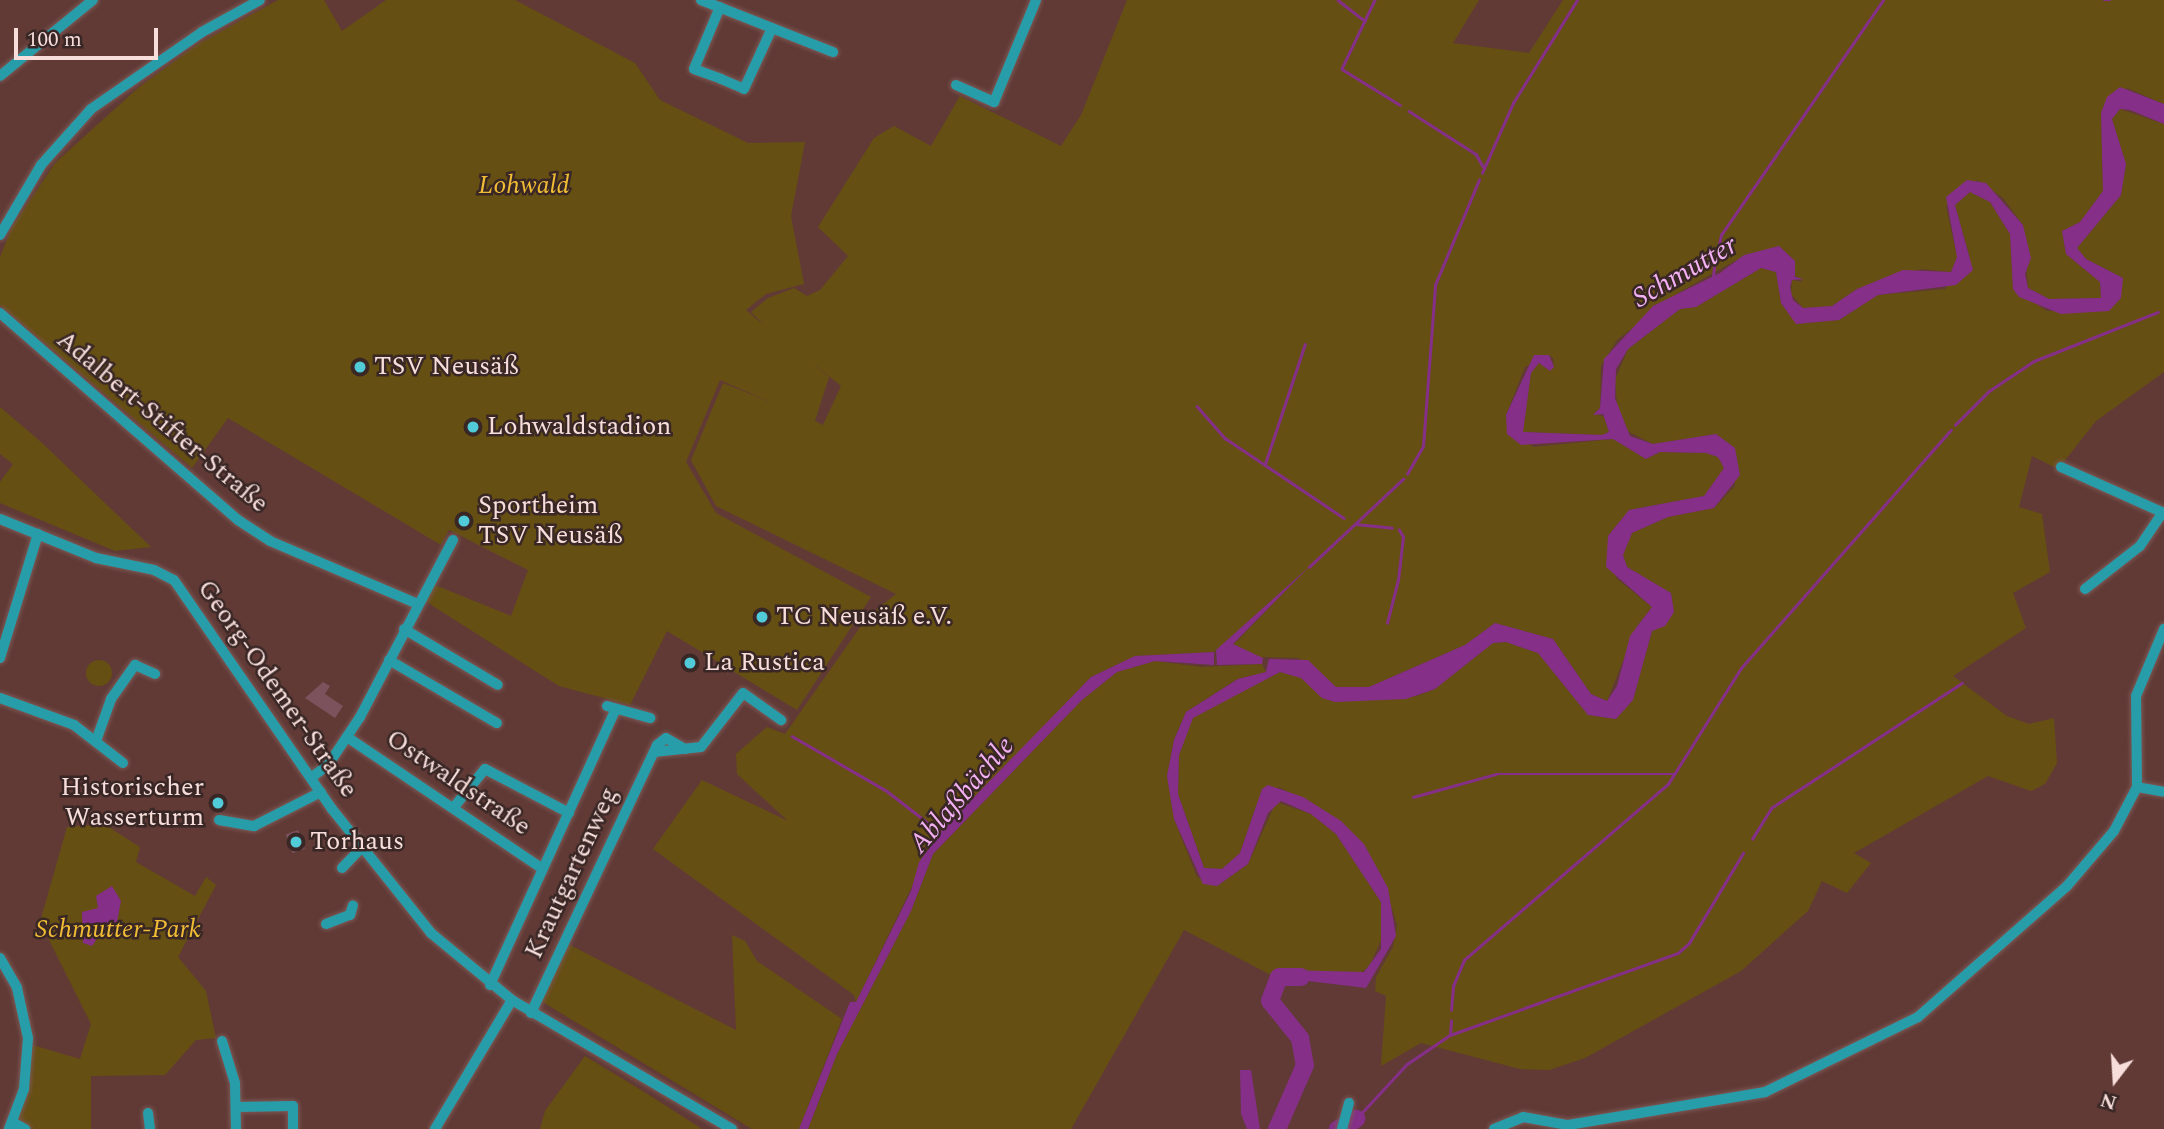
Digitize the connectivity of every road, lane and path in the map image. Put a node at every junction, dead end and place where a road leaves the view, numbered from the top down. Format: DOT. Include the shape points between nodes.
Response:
graph roads {
  1 [pos="93,0"];
  2 [pos="260,0"];
  3 [pos="701,0"];
  4 [pos="1036,0"];
  5 [pos="720,7"];
  6 [pos="772,28"];
  7 [pos="833,52"];
  8 [pos="0,76"];
  9 [pos="957,85"];
  10 [pos="5,215"];
  11 [pos="0,235"];
  12 [pos="0,313"];
  13 [pos="2061,467"];
  14 [pos="2163,512"];
  15 [pos="0,519"];
  16 [pos="38,534"];
  17 [pos="453,540"];
  18 [pos="2084,589"];
  19 [pos="418,604"];
  20 [pos="5,625"];
  21 [pos="404,629"];
  22 [pos="2164,629"];
  23 [pos="0,658"];
  24 [pos="389,660"];
  25 [pos="155,674"];
  26 [pos="498,685"];
  27 [pos="0,698"];
  28 [pos="650,718"];
  29 [pos="781,720"];
  30 [pos="497,723"];
  31 [pos="347,737"];
  32 [pos="96,741"];
  33 [pos="123,763"];
  34 [pos="313,776"];
  35 [pos="2137,787"];
  36 [pos="321,792"];
  37 [pos="2164,792"];
  38 [pos="454,807"];
  39 [pos="569,813"];
  40 [pos="219,820"];
  41 [pos="361,848"];
  42 [pos="342,868"];
  43 [pos="543,869"];
  44 [pos="353,905"];
  45 [pos="326,924"];
  46 [pos="0,958"];
  47 [pos="490,985"];
  48 [pos="512,1000"];
  49 [pos="531,1013"];
  50 [pos="222,1041"];
  51 [pos="1349,1103"];
  52 [pos="237,1107"];
  53 [pos="148,1113"];
  54 [pos="10,1126"];
  55 [pos="25,1129"];
  56 [pos="150,1129"];
  57 [pos="236,1129"];
  58 [pos="293,1129"];
  59 [pos="435,1129"];
  60 [pos="732,1129"];
  61 [pos="1342,1129"];
  62 [pos="1494,1129"];
  1 -- 8 [label="street"];
  2 -- 10 [label="street" via="202,32 92,109 41,165"];
  3 -- 5 [label="street"];
  4 -- 9 [label="street" via="994,102"];
  5 -- 6 [label="street"];
  5 -- 6 [label="street" via="694,69 744,89"];
  6 -- 7 [label="street"];
  10 -- 11 [label="street"];
  12 -- 19 [label="street, Adalbert-Stifter-Straße" via="238,520 270,541"];
  13 -- 14 [label="street"];
  14 -- 18 [label="street" via="2140,546"];
  15 -- 16 [label="street, Georg-Odemer-Straße"];
  16 -- 20 [label="street"];
  16 -- 34 [label="street, Georg-Odemer-Straße" via="174,580"];
  17 -- 19 [label="street"];
  19 -- 21 [label="street"];
  20 -- 23 [label="street"];
  21 -- 24 [label="street"];
  21 -- 26 [label="street"];
  22 -- 35 [label="street" via="2136,696"];
  24 -- 30 [label="street"];
  24 -- 31 [label="street"];
  25 -- 32 [label="street" via="135,665 111,699"];
  27 -- 32 [label="street" via="42,710"];
  28 -- 39 [label="street" via="612,708"];
  29 -- 49 [label="street, Krautgartenweg" via="743,693 707,742 654,752"];
  31 -- 34 [label="street"];
  31 -- 38 [label="street, Ostwaldstraße"];
  32 -- 33 [label="street"];
  34 -- 36 [label="street, Georg-Odemer-Straße"];
  35 -- 37 [label="street"];
  35 -- 62 [label="street" via="2114,831 2067,887 1918,1017 1765,1092 1567,1125 1523,1117"];
  36 -- 40 [label="street" via="254,826"];
  36 -- 41 [label="street, Georg-Odemer-Straße"];
  38 -- 39 [label="street" via="485,769"];
  38 -- 43 [label="street, Ostwaldstraße"];
  39 -- 43 [label="street"];
  41 -- 42 [label="street"];
  41 -- 47 [label="street, Georg-Odemer-Straße" via="416,918"];
  43 -- 47 [label="street"];
  44 -- 45 [label="street" via="350,915"];
  46 -- 54 [label="street" via="17,988 28,1038 26,1077"];
  47 -- 48 [label="street, Georg-Odemer-Straße"];
  48 -- 49 [label="street, Georg-Odemer-Straße"];
  48 -- 59 [label="street"];
  49 -- 60 [label="street, Georg-Odemer-Straße"];
  50 -- 52 [label="street"];
  51 -- 61 [label="street"];
  52 -- 57 [label="street"];
  52 -- 58 [label="street" via="293,1106"];
  53 -- 56 [label="street"];
  54 -- 55 [label="street"];
}
